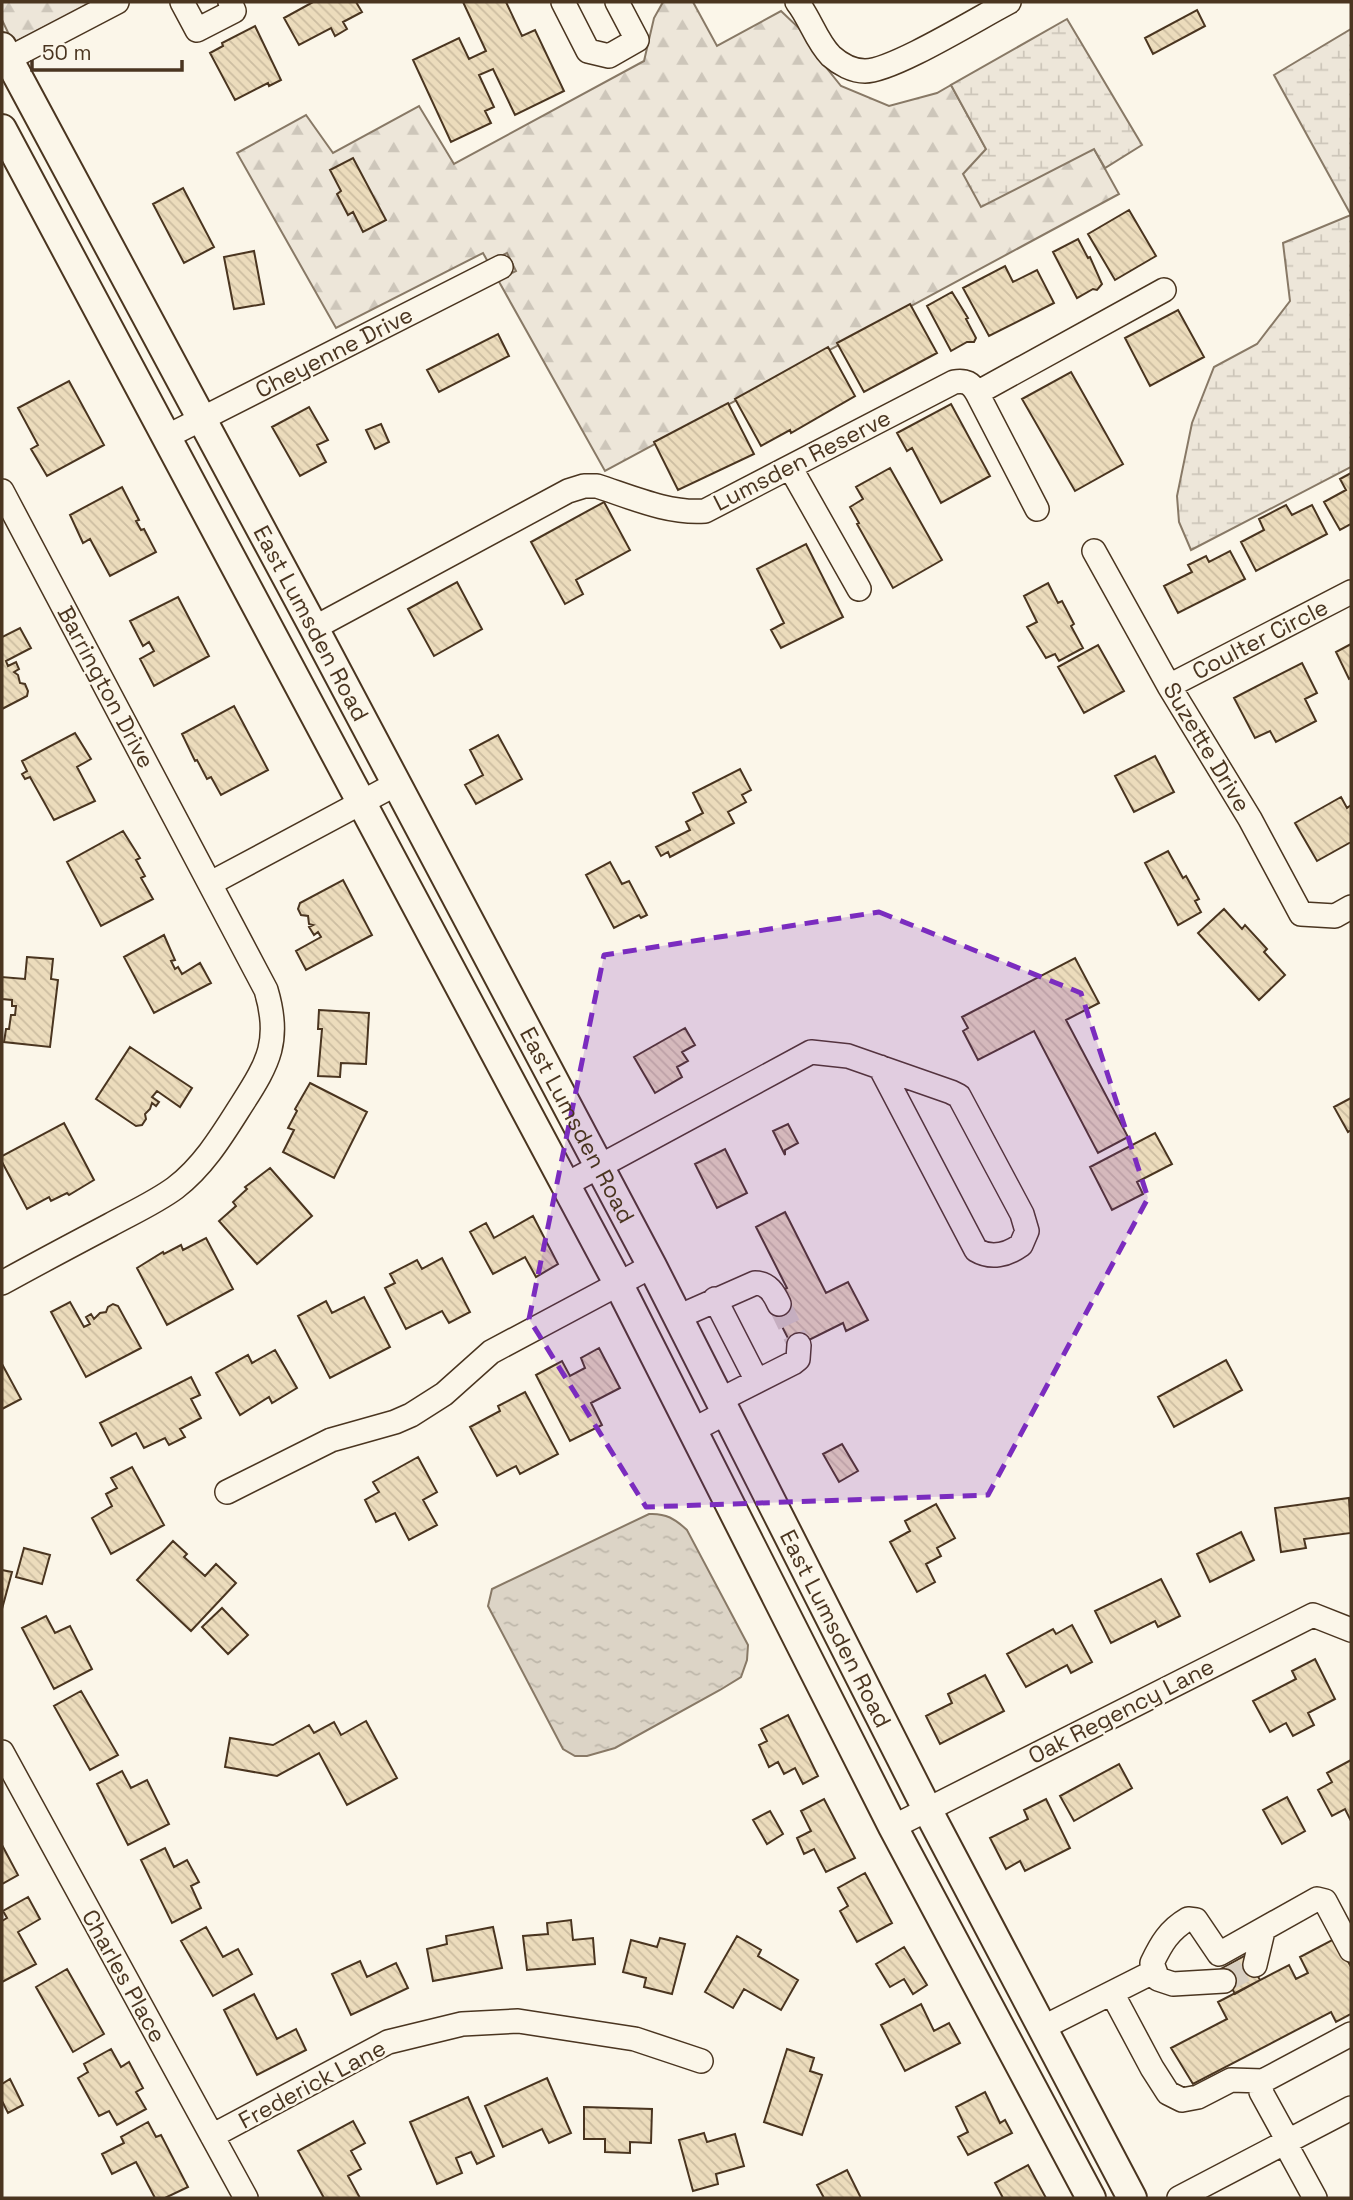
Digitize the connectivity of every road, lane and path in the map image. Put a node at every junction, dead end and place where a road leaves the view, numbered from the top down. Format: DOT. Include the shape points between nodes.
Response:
graph roads {
  1 [pos="117,2"];
  2 [pos="182,2"];
  3 [pos="230,2"];
  4 [pos="563,2"];
  5 [pos="617,2"];
  6 [pos="797,2"];
  7 [pos="1009,2"];
  8 [pos="3,57"];
  9 [pos="2,129"];
  10 [pos="501,267"];
  11 [pos="1164,290"];
  12 [pos="977,393"];
  13 [pos="201,420"];
  14 [pos="166,438"];
  15 [pos="790,467"];
  16 [pos="2,491"];
  17 [pos="1037,509"];
  18 [pos="1094,551"];
  19 [pos="859,589"];
  20 [pos="1351,592"];
  21 [pos="314,628"];
  22 [pos="1169,686"];
  23 [pos="396,784"];
  24 [pos="361,802"];
  25 [pos="211,883"];
  26 [pos="1343,911"];
  27 [pos="880,1067"];
  28 [pos="603,1174"];
  29 [pos="569,1192"];
  30 [pos="652,1266"];
  31 [pos="2,1283"];
  32 [pos="618,1283"];
  33 [pos="715,1299"];
  34 [pos="779,1304"];
  35 [pos="678,1317"];
  36 [pos="799,1345"];
  37 [pos="757,1381"];
  38 [pos="723,1406"];
  39 [pos="693,1430"];
  40 [pos="227,1492"];
  41 [pos="1351,1630"];
  42 [pos="2,1752"];
  43 [pos="927,1809"];
  44 [pos="893,1827"];
  45 [pos="1263,1931"];
  46 [pos="1351,1950"];
  47 [pos="1219,1954"];
  48 [pos="1255,1965"];
  49 [pos="1155,1971"];
  50 [pos="1112,1993"];
  51 [pos="1042,2028"];
  52 [pos="1351,2034"];
  53 [pos="701,2061"];
  54 [pos="1262,2087"];
  55 [pos="1351,2108"];
  56 [pos="212,2136"];
  57 [pos="1286,2142"];
  58 [pos="246,2198"];
  59 [pos="1091,2198"];
  60 [pos="1132,2198"];
  61 [pos="1179,2198"];
  62 [pos="1315,2198"];
  1 -- 8 [label="street"];
  2 -- 3 [label="street" via="197,30 234,11"];
  4 -- 5 [label="street" via="588,51 609,56 637,40"];
  6 -- 7 [label="street" via="830,55 862,71 893,64"];
  8 -- 13 [label="main road, East Lumsden Road"];
  9 -- 14 [label="main road, East Lumsden Road"];
  10 -- 13 [label="street, Cheyenne Drive"];
  11 -- 12 [label="street"];
  12 -- 15 [label="street, Lumsden Reserve" via="972,384 954,382"];
  12 -- 17 [label="street"];
  13 -- 14 [label="street, Cheyenne Drive"];
  13 -- 21 [label="main road, East Lumsden Road"];
  14 -- 24 [label="main road, East Lumsden Road"];
  15 -- 19 [label="street"];
  15 -- 21 [label="street, Lumsden Reserve" via="698,512 674,510 597,486 568,491"];
  16 -- 25 [label="street, Barrington Drive"];
  18 -- 22 [label="street, Suzette Drive"];
  20 -- 22 [label="street, Coulter Circle"];
  21 -- 23 [label="main road, East Lumsden Road"];
  22 -- 26 [label="street, Suzette Drive" via="1301,914"];
  23 -- 24 [label="street"];
  23 -- 28 [label="main road, East Lumsden Road"];
  24 -- 25 [label="street"];
  24 -- 29 [label="main road, East Lumsden Road"];
  25 -- 31 [label="street, Barrington Drive" via="266,990 273,1015 274,1037 257,1082 212,1150 176,1187"];
  27 -- 27 [label="street" via="959,1096 1022,1214 1027,1231 1021,1245 998,1255 976,1250"];
  27 -- 28 [label="street" via="828,1053 816,1066"];
  28 -- 29 [label="street"];
  28 -- 30 [label="main road, East Lumsden Road"];
  29 -- 32 [label="main road, East Lumsden Road"];
  30 -- 32 [label="street"];
  30 -- 35 [label="main road, East Lumsden Road"];
  32 -- 39 [label="main road, East Lumsden Road"];
  32 -- 40 [label="street" via="491,1352 444,1394 411,1415 331,1440"];
  33 -- 34 [label="street" via="761,1283"];
  33 -- 35 [label="street"];
  33 -- 37 [label="street"];
  35 -- 38 [label="main road, East Lumsden Road"];
  36 -- 37 [label="street" via="798,1359"];
  37 -- 38 [label="street"];
  38 -- 39 [label="street"];
  38 -- 43 [label="main road, East Lumsden Road"];
  39 -- 44 [label="main road, East Lumsden Road"];
  41 -- 43 [label="street, Oak Regency Lane" via="1313,1615"];
  42 -- 56 [label="street, Charles Place"];
  43 -- 44 [label="street, Oak Regency Lane"];
  43 -- 51 [label="main road, East Lumsden Road"];
  44 -- 59 [label="main road, East Lumsden Road"];
  45 -- 46 [label="street" via="1317,1899 1325,1901"];
  45 -- 47 [label="street"];
  45 -- 48 [label="street"];
  47 -- 49 [label="street" via="1218,1982 1173,1984 1158,1979"];
  47 -- 49 [label="street" via="1196,1920 1188,1919 1161,1942 1152,1963"];
  49 -- 50 [label="street"];
  50 -- 51 [label="street"];
  50 -- 54 [label="street" via="1168,2093 1182,2101 1231,2080"];
  51 -- 60 [label="main road, East Lumsden Road"];
  52 -- 54 [label="street"];
  53 -- 56 [label="street, Frederick Lane" via="635,2039 518,2021 462,2024 388,2042"];
  54 -- 57 [label="street"];
  55 -- 57 [label="street"];
  56 -- 58 [label="street, Charles Place"];
  57 -- 61 [label="street"];
  57 -- 62 [label="street"];
}
